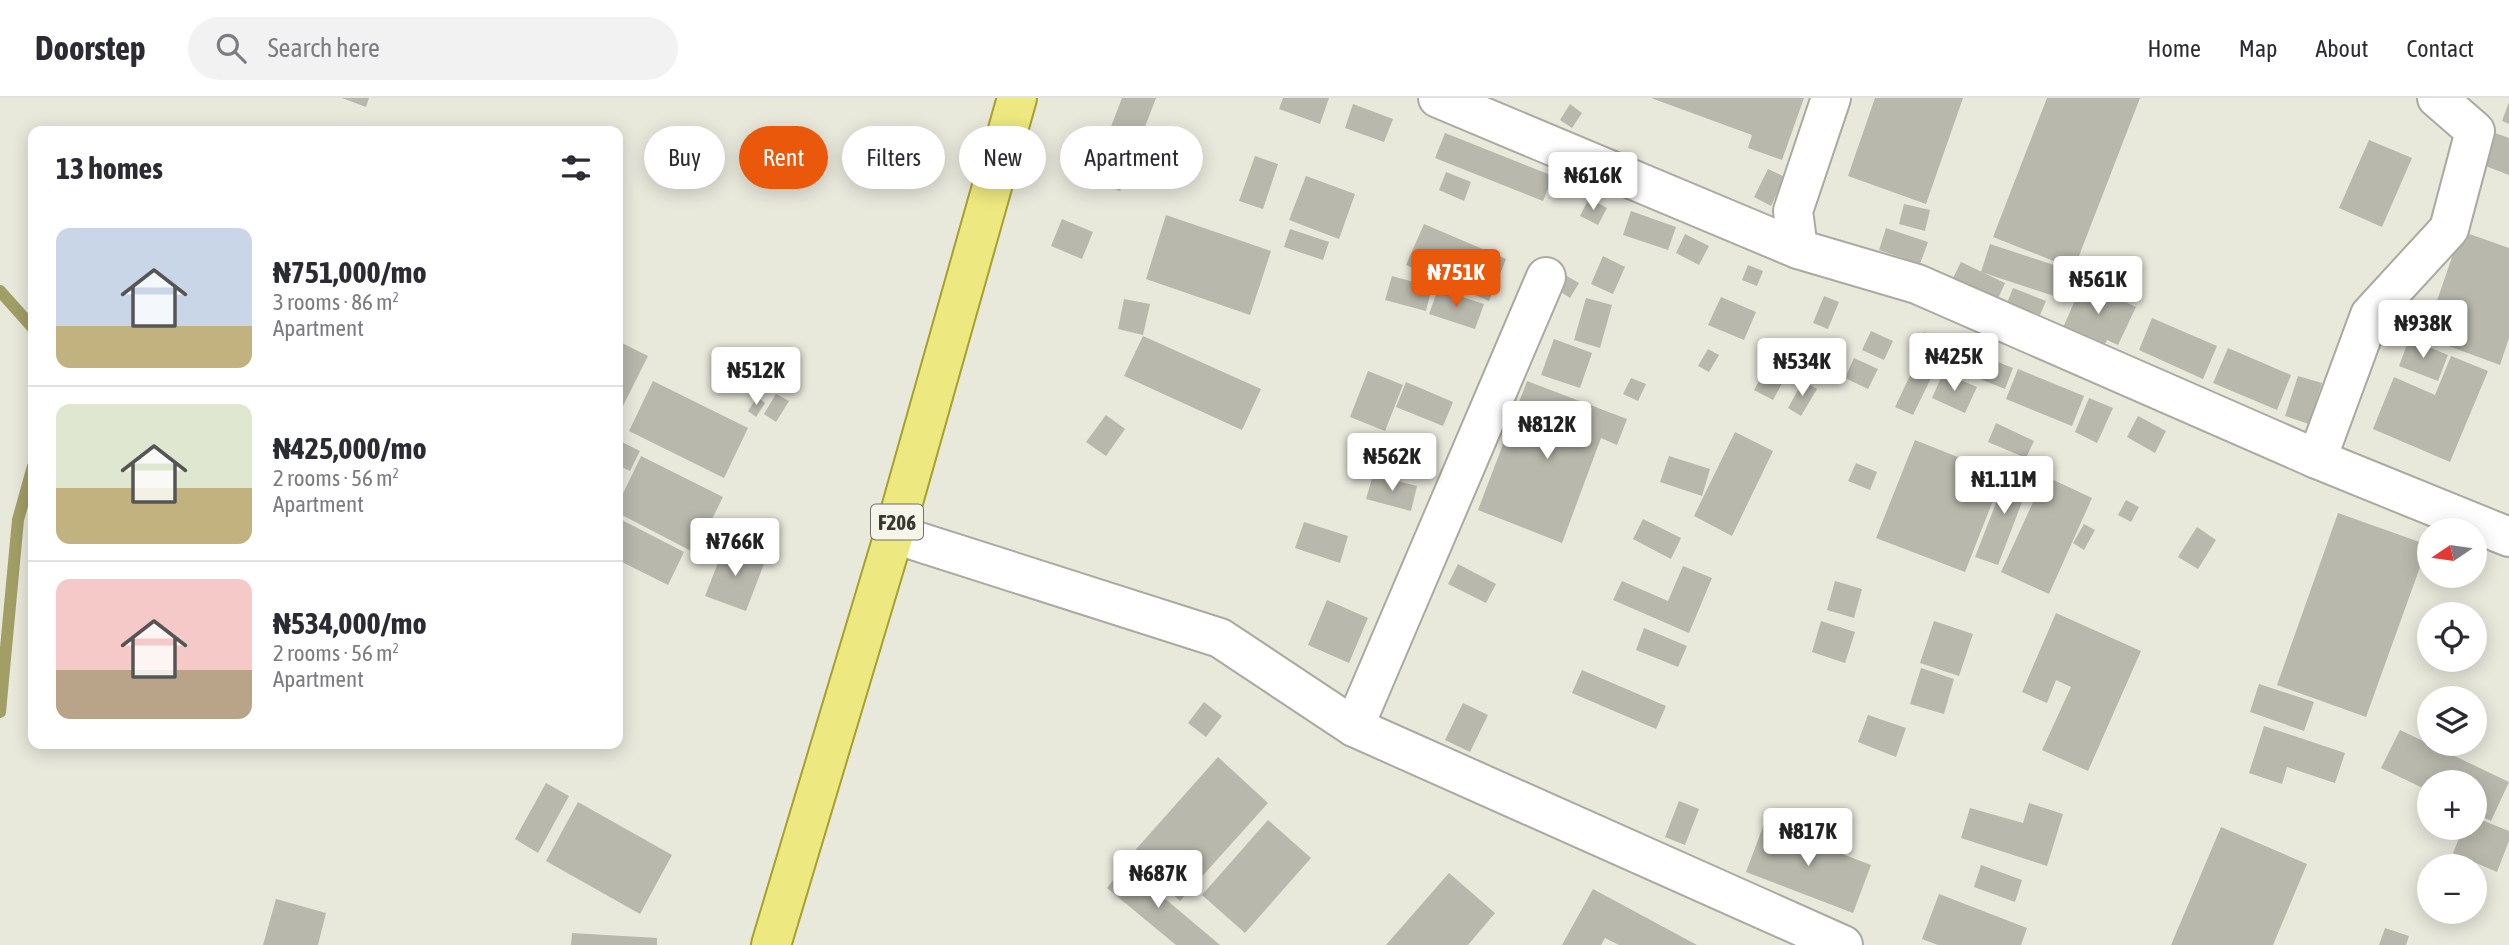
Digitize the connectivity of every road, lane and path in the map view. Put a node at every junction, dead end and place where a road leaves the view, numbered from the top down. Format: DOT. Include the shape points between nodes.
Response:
graph roads {
  1 [pos="1017,98"];
  2 [pos="1438,98"];
  3 [pos="1831,98"];
  4 [pos="2437,98"];
  5 [pos="1798,249"];
  6 [pos="1546,277"];
  7 [pos="2317,458"];
  8 [pos="894,534"];
  9 [pos="2509,537"];
  10 [pos="1354,727"];
  11 [pos="771,945"];
  12 [pos="1843,945"];
  1 -- 8 [label="main road, F206"];
  2 -- 5 [label="street"];
  3 -- 5 [label="street" via="1793,211"];
  4 -- 7 [label="street" via="2475,131 2449,229 2370,315"];
  5 -- 7 [label="street" via="1917,285"];
  6 -- 10 [label="street"];
  7 -- 9 [label="street"];
  8 -- 10 [label="street" via="1220,638"];
  8 -- 11 [label="main road, F206"];
  10 -- 12 [label="street"];
}
